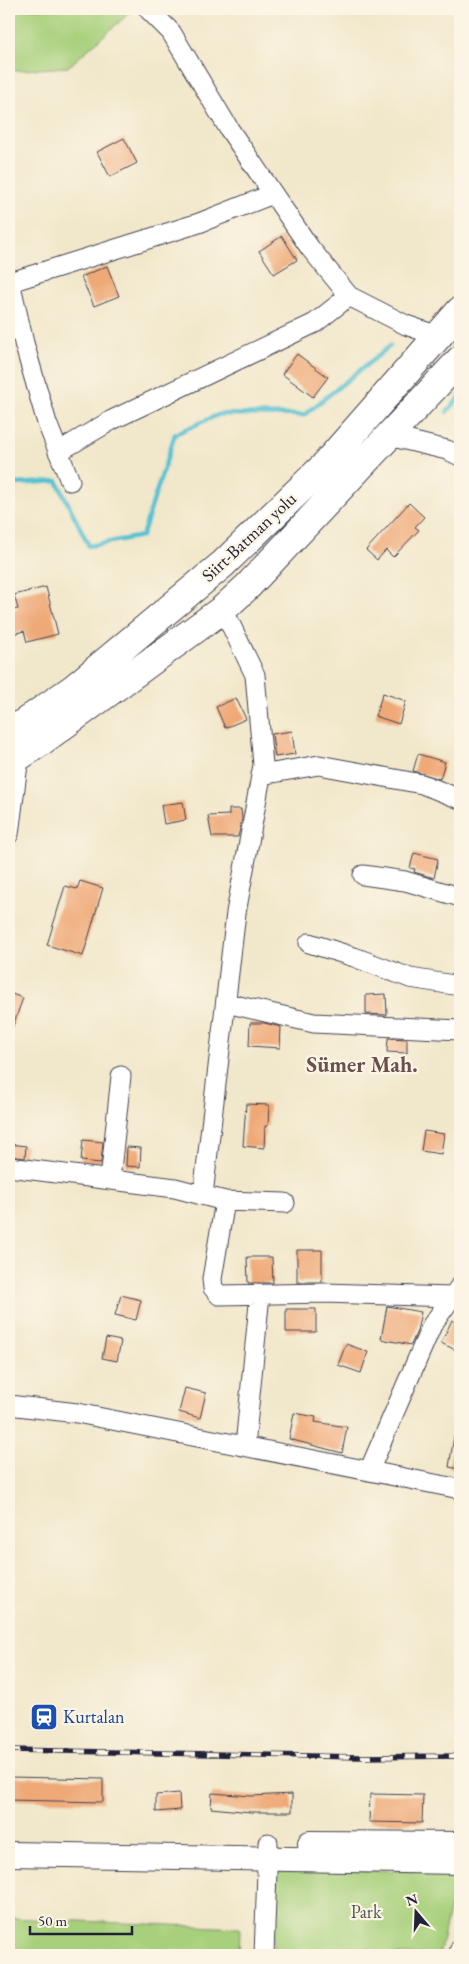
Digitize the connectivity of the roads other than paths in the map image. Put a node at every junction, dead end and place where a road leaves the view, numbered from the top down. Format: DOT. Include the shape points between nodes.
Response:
graph roads {
  1 [pos="149,10"];
  2 [pos="272,194"];
  3 [pos="10,281"];
  4 [pos="349,296"];
  5 [pos="460,311"];
  6 [pos="438,336"];
  7 [pos="460,360"];
  8 [pos="389,436"];
  9 [pos="58,452"];
  10 [pos="460,456"];
  11 [pos="70,481"];
  12 [pos="223,609"];
  13 [pos="12,751"];
  14 [pos="262,775"];
  15 [pos="460,799"];
  16 [pos="9,834"];
  17 [pos="363,875"];
  18 [pos="460,897"];
  19 [pos="309,943"];
  20 [pos="460,986"];
  21 [pos="226,1003"];
  22 [pos="460,1030"];
  23 [pos="122,1076"];
  24 [pos="9,1167"];
  25 [pos="110,1180"];
  26 [pos="202,1195"];
  27 [pos="225,1201"];
  28 [pos="285,1203"];
  29 [pos="456,1292"];
  30 [pos="260,1294"];
  31 [pos="9,1405"];
  32 [pos="245,1446"];
  33 [pos="369,1471"];
  34 [pos="460,1489"];
  35 [pos="9,1837"];
  36 [pos="460,1844"];
  37 [pos="268,1850"];
  38 [pos="9,1854"];
  39 [pos="460,1862"];
  40 [pos="460,1949"];
  41 [pos="264,1955"];
  42 [pos="459,1955"];
  1 -- 2 [label="street" via="171,32"];
  2 -- 3 [label="street" via="199,223"];
  2 -- 4 [label="street"];
  3 -- 9 [label="street" via="24,343"];
  4 -- 6 [label="street" via="406,325"];
  4 -- 9 [label="street" via="315,323 112,420"];
  5 -- 6 [label="highway, Siirt-Batman yolu"];
  6 -- 13 [label="highway, Siirt-Batman yolu" via="324,466 223,564 74,688"];
  7 -- 8 [label="highway, Siirt-Batman yolu"];
  8 -- 10 [label="street"];
  8 -- 12 [label="highway, Siirt-Batman yolu"];
  9 -- 11 [label="street"];
  12 -- 13 [label="highway, Siirt-Batman yolu"];
  12 -- 14 [label="street" via="254,675"];
  13 -- 16 [label="street"];
  14 -- 15 [label="street" via="319,765 422,784"];
  14 -- 21 [label="street" via="236,913"];
  17 -- 18 [label="street" via="405,881"];
  19 -- 20 [label="street" via="410,978"];
  21 -- 22 [label="street" via="314,1022"];
  21 -- 26 [label="street"];
  23 -- 25 [label="street"];
  24 -- 25 [label="street"];
  25 -- 26 [label="street" via="175,1188"];
  26 -- 27 [label="street"];
  27 -- 28 [label="street"];
  27 -- 30 [label="street" via="213,1288 219,1295"];
  29 -- 30 [label="street"];
  29 -- 33 [label="street" via="432,1325"];
  30 -- 32 [label="street"];
  31 -- 32 [label="street" via="77,1413"];
  32 -- 33 [label="street"];
  33 -- 34 [label="street"];
  35 -- 37 [label="main road"];
  36 -- 37 [label="main road"];
  37 -- 38 [label="main road"];
  37 -- 39 [label="main road"];
  37 -- 41 [label="street"];
  40 -- 42 [label="street"];
}
